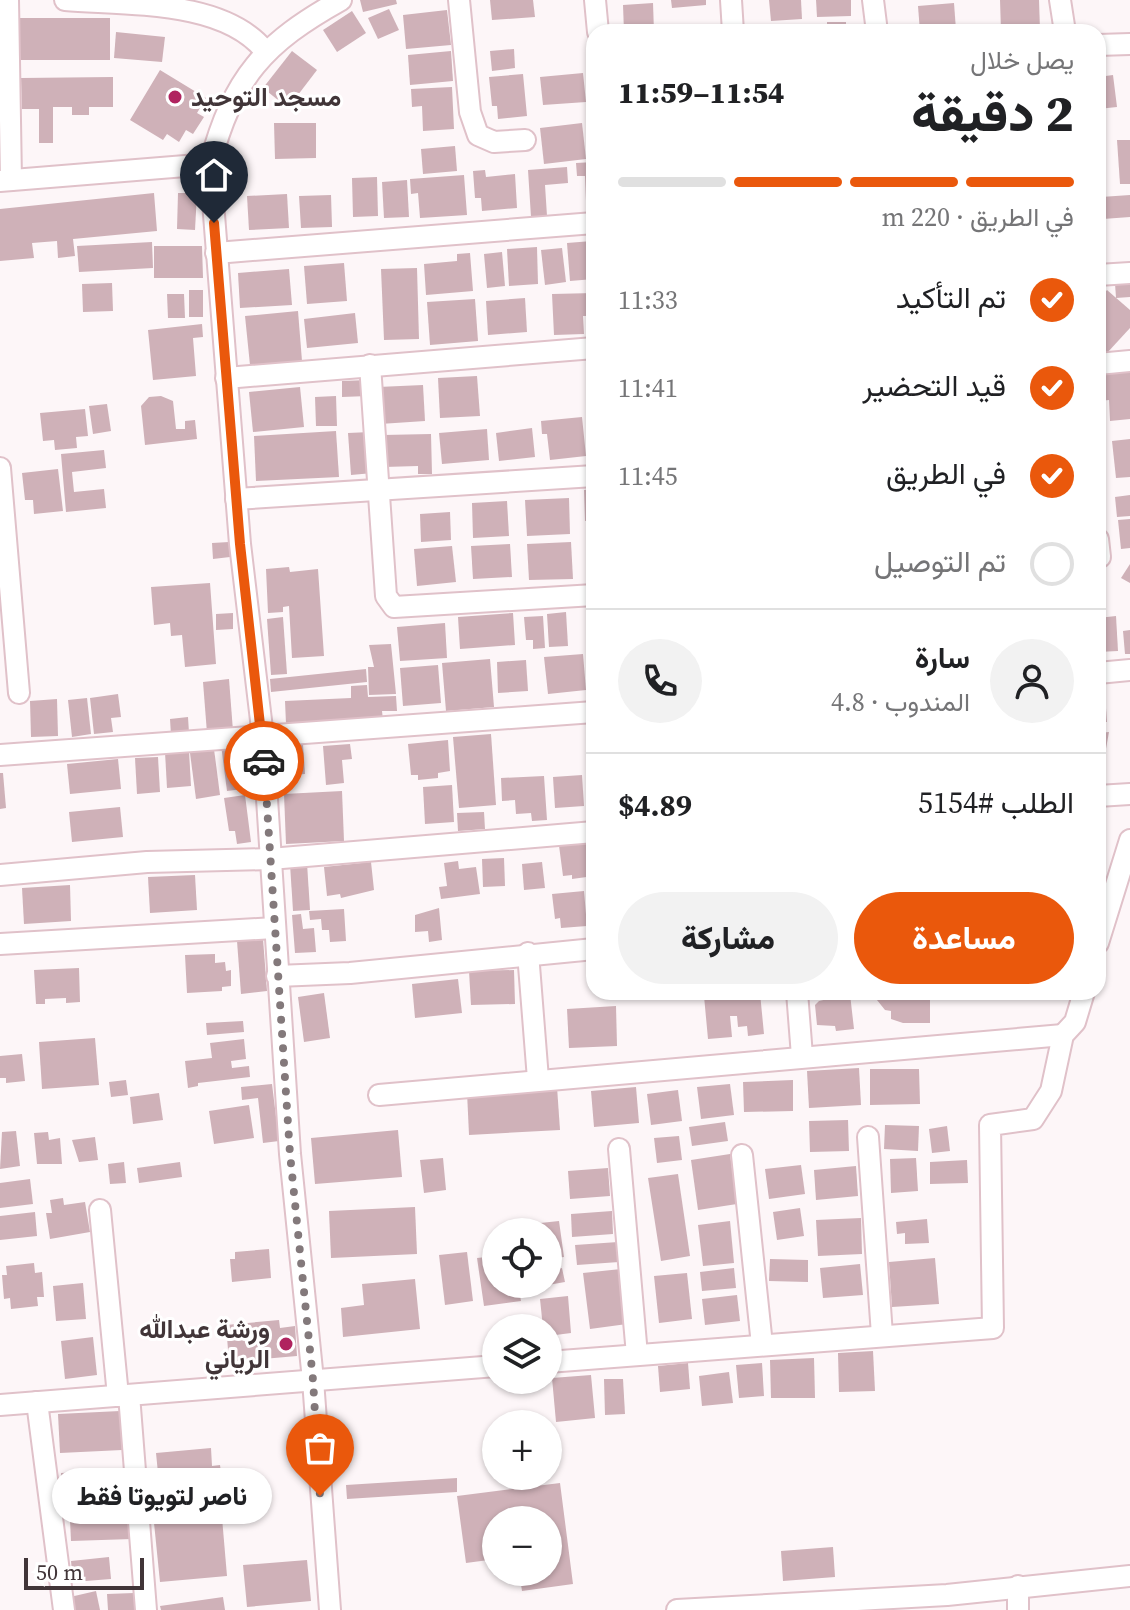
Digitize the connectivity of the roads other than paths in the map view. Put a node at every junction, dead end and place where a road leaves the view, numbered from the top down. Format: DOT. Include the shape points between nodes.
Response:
graph roads {
  1 [pos="8,0"];
  2 [pos="77,0"];
  3 [pos="459,0"];
  4 [pos="595,0"];
  5 [pos="731,0"];
  6 [pos="873,0"];
  7 [pos="1060,0"];
  8 [pos="339,1"];
  9 [pos="597,24"];
  10 [pos="732,24"];
  11 [pos="876,24"];
  12 [pos="1064,24"];
  13 [pos="1130,44"];
  14 [pos="1106,45"];
  15 [pos="265,51"];
  16 [pos="525,140"];
  17 [pos="210,164"];
  18 [pos="6,180"];
  19 [pos="586,224"];
  20 [pos="216,253"];
  21 [pos="1130,273"];
  22 [pos="1106,274"];
  23 [pos="586,349"];
  24 [pos="1130,361"];
  25 [pos="1106,363"];
  26 [pos="370,365"];
  27 [pos="226,378"];
  28 [pos="0,468"];
  29 [pos="586,477"];
  30 [pos="378,491"];
  31 [pos="236,499"];
  32 [pos="586,595"];
  33 [pos="7,628"];
  34 [pos="1130,670"];
  35 [pos="1106,672"];
  36 [pos="19,693"];
  37 [pos="586,713"];
  38 [pos="263,737"];
  39 [pos="0,755"];
  40 [pos="1130,794"];
  41 [pos="1106,796"];
  42 [pos="586,833"];
  43 [pos="1130,840"];
  44 [pos="270,859"];
  45 [pos="0,875"];
  46 [pos="1106,903"];
  47 [pos="1130,909"];
  48 [pos="1106,911"];
  49 [pos="274,928"];
  50 [pos="0,944"];
  51 [pos="586,949"];
  52 [pos="528,953"];
  53 [pos="277,976"];
  54 [pos="798,1000"];
  55 [pos="1082,1000"];
  56 [pos="1063,1035"];
  57 [pos="802,1056"];
  58 [pos="538,1079"];
  59 [pos="379,1095"];
  60 [pos="868,1137"];
  61 [pos="619,1149"];
  62 [pos="742,1155"];
  63 [pos="100,1210"];
  64 [pos="882,1335"];
  65 [pos="762,1345"];
  66 [pos="637,1355"];
  67 [pos="562,1361"];
  68 [pos="482,1367"];
  69 [pos="313,1380"];
  70 [pos="124,1395"];
  71 [pos="37,1402"];
  72 [pos="0,1405"];
  73 [pos="1130,1576"];
  74 [pos="1018,1586"];
  75 [pos="717,1608"];
  76 [pos="64,1610"];
  77 [pos="146,1610"];
  78 [pos="330,1610"];
  79 [pos="677,1610"];
  80 [pos="1018,1610"];
  1 -- 18 [label="street"];
  2 -- 15 [label="street" via="214,13 239,24"];
  3 -- 16 [label="street" via="470,112 478,135 494,142"];
  4 -- 9 [label="street"];
  5 -- 10 [label="street"];
  6 -- 11 [label="street"];
  7 -- 12 [label="street"];
  8 -- 15 [label="street"];
  13 -- 14 [label="street"];
  15 -- 17 [label="street" via="238,86"];
  17 -- 18 [label="street"];
  17 -- 20 [label="street"];
  19 -- 20 [label="street"];
  20 -- 27 [label="street"];
  21 -- 22 [label="street"];
  23 -- 26 [label="street"];
  24 -- 25 [label="street"];
  26 -- 27 [label="street"];
  26 -- 30 [label="street"];
  27 -- 31 [label="street"];
  28 -- 33 [label="street"];
  29 -- 30 [label="street"];
  30 -- 31 [label="street"];
  30 -- 32 [label="street" via="386,596 394,607"];
  31 -- 38 [label="street"];
  33 -- 36 [label="street"];
  34 -- 35 [label="street"];
  37 -- 38 [label="street"];
  38 -- 39 [label="street"];
  38 -- 44 [label="street"];
  40 -- 41 [label="street"];
  42 -- 44 [label="street"];
  43 -- 46 [label="street"];
  44 -- 45 [label="street" via="147,862"];
  44 -- 49 [label="street"];
  47 -- 48 [label="street"];
  49 -- 50 [label="street"];
  49 -- 53 [label="street"];
  51 -- 52 [label="street"];
  52 -- 53 [label="street"];
  52 -- 58 [label="street"];
  53 -- 69 [label="street"];
  54 -- 57 [label="street"];
  55 -- 56 [label="street" via="1075,1022"];
  56 -- 57 [label="street"];
  56 -- 64 [label="street" via="1051,1091 1033,1119 990,1125 993,1328"];
  57 -- 58 [label="street"];
  58 -- 59 [label="street"];
  60 -- 64 [label="street"];
  61 -- 66 [label="street"];
  62 -- 65 [label="street"];
  63 -- 70 [label="street"];
  64 -- 65 [label="street"];
  65 -- 66 [label="street"];
  66 -- 67 [label="street"];
  68 -- 69 [label="street"];
  69 -- 70 [label="street"];
  69 -- 78 [label="street"];
  70 -- 71 [label="street"];
  70 -- 77 [label="street"];
  71 -- 72 [label="street"];
  71 -- 76 [label="street"];
  73 -- 74 [label="street"];
  74 -- 75 [label="street"];
  74 -- 80 [label="street"];
  75 -- 79 [label="street"];
}
